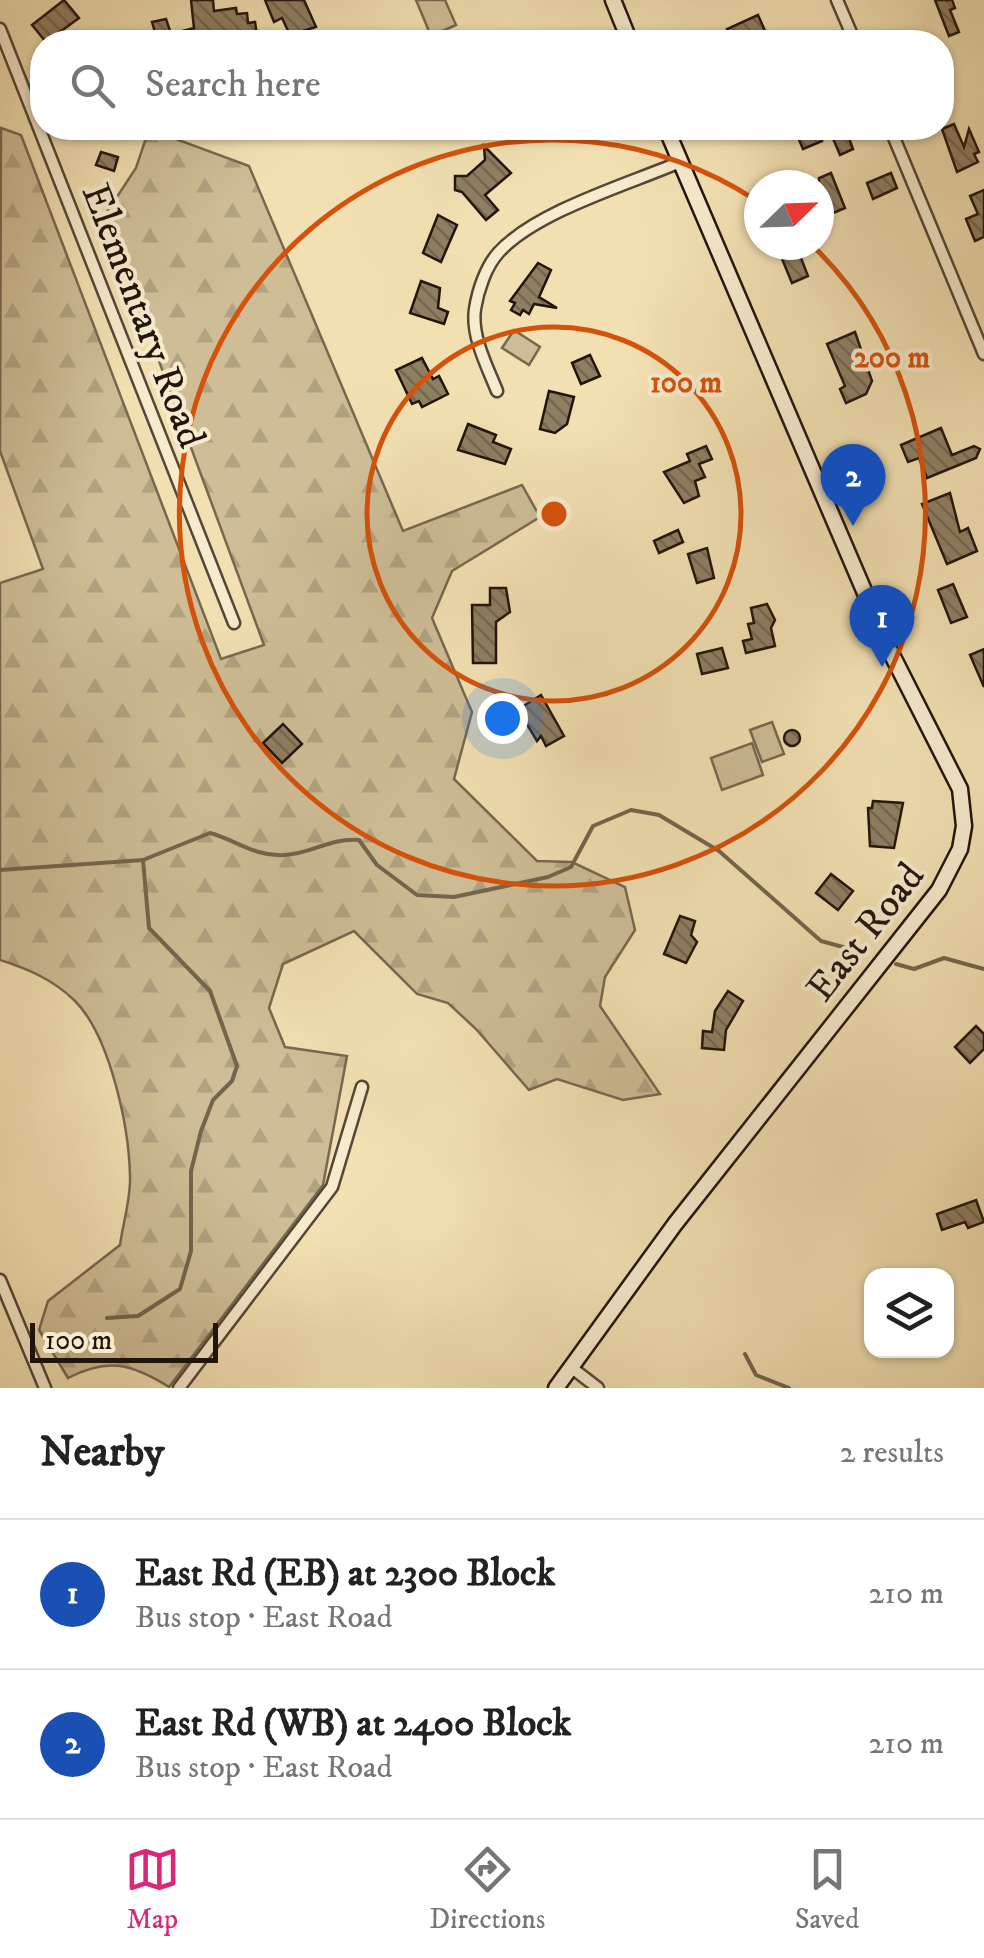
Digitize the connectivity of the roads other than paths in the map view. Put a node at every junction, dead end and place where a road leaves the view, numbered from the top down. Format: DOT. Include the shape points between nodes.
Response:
graph roads {
  1 [pos="612,0"];
  2 [pos="837,0"];
  3 [pos="0,29"];
  4 [pos="625,30"];
  5 [pos="850,30"];
  6 [pos="30,105"];
  7 [pos="44,140"];
  8 [pos="671,140"];
  9 [pos="895,140"];
  10 [pos="680,162"];
  11 [pos="984,354"];
  12 [pos="497,391"];
  13 [pos="234,623"];
  14 [pos="362,1087"];
  15 [pos="0,1280"];
  16 [pos="572,1368"];
  17 [pos="46,1388"];
  18 [pos="180,1388"];
  19 [pos="556,1388"];
  20 [pos="598,1388"];
  1 -- 4 [label="main road"];
  2 -- 5 [label="street"];
  3 -- 6 [label="street, Elementary Road"];
  7 -- 13 [label="street, Elementary Road"];
  8 -- 10 [label="main road, East Road"];
  9 -- 11 [label="street"];
  10 -- 12 [label="street" via="537,224 488,266 475,311 478,344"];
  10 -- 16 [label="main road, East Road" via="888,649 960,789 964,826 956,861 939,890 675,1224"];
  14 -- 18 [label="street" via="332,1187"];
  15 -- 17 [label="street"];
  16 -- 19 [label="main road, East Road"];
  16 -- 20 [label="street"];
}
